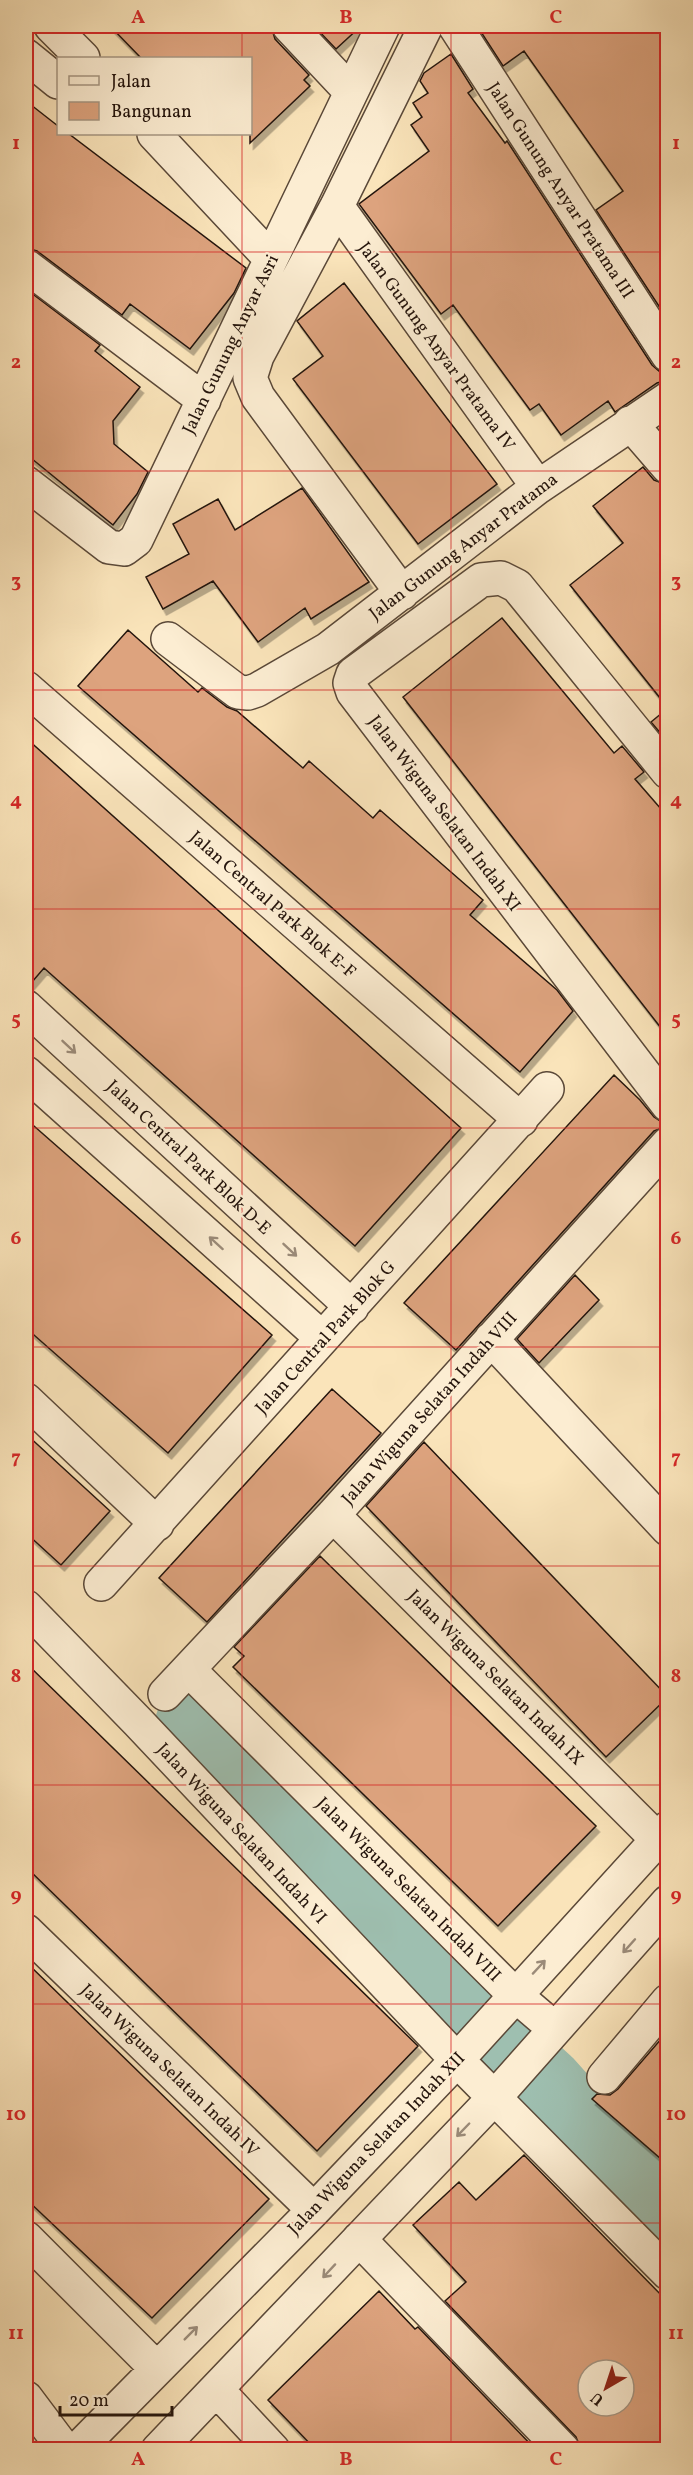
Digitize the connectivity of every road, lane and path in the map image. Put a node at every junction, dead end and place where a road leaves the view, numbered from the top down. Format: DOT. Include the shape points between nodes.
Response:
graph roads {
  1 [pos="51,26"];
  2 [pos="289,26"];
  3 [pos="383,26"];
  4 [pos="426,26"];
  5 [pos="455,26"];
  6 [pos="26,56"];
  7 [pos="82,57"];
  8 [pos="57,81"];
  9 [pos="351,92"];
  10 [pos="137,135"];
  11 [pos="155,135"];
  12 [pos="184,165"];
  13 [pos="337,206"];
  14 [pos="271,259"];
  15 [pos="26,266"];
  16 [pos="668,355"];
  17 [pos="668,399"];
  18 [pos="204,400"];
  19 [pos="630,423"];
  20 [pos="668,467"];
  21 [pos="26,483"];
  22 [pos="538,487"];
  23 [pos="402,592"];
  24 [pos="168,639"];
  25 [pos="26,688"];
  26 [pos="668,772"];
  27 [pos="26,1007"];
  28 [pos="26,1073"];
  29 [pos="547,1089"];
  30 [pos="668,1105"];
  31 [pos="521,1120"];
  32 [pos="668,1144"];
  33 [pos="352,1307"];
  34 [pos="322,1338"];
  35 [pos="491,1340"];
  36 [pos="26,1400"];
  37 [pos="333,1515"];
  38 [pos="157,1524"];
  39 [pos="668,1529"];
  40 [pos="101,1584"];
  41 [pos="26,1608"];
  42 [pos="189,1670"];
  43 [pos="165,1694"];
  44 [pos="663,1834"];
  45 [pos="668,1902"];
  46 [pos="26,1931"];
  47 [pos="668,2001"];
  48 [pos="507,2003"];
  49 [pos="548,2036"];
  50 [pos="462,2054"];
  51 [pos="604,2077"];
  52 [pos="501,2090"];
  53 [pos="314,2210"];
  54 [pos="26,2238"];
  55 [pos="359,2239"];
  56 [pos="668,2273"];
  57 [pos="156,2368"];
  58 [pos="217,2390"];
  59 [pos="26,2398"];
  60 [pos="65,2450"];
  61 [pos="76,2450"];
  62 [pos="159,2450"];
  63 [pos="273,2450"];
  64 [pos="563,2450"];
  1 -- 7 [label="street"];
  2 -- 9 [label="street"];
  3 -- 9 [label="street, Jalan Gunung Anyar Asri"];
  4 -- 13 [label="street"];
  5 -- 16 [label="street, Jalan Gunung Anyar Pratama III"];
  6 -- 8 [label="street"];
  9 -- 14 [label="street, Jalan Gunung Anyar Asri"];
  10 -- 12 [label="street"];
  11 -- 12 [label="street"];
  12 -- 14 [label="street"];
  13 -- 22 [label="street, Jalan Gunung Anyar Pratama IV"];
  13 -- 23 [label="street" via="257,356 250,378 258,397"];
  14 -- 18 [label="street, Jalan Gunung Anyar Asri"];
  15 -- 18 [label="street"];
  17 -- 19 [label="street, Jalan Gunung Anyar Pratama"];
  18 -- 21 [label="street, Jalan Gunung Anyar Asri" via="136,540 124,549 109,547"];
  19 -- 20 [label="street"];
  19 -- 22 [label="street, Jalan Gunung Anyar Pratama"];
  22 -- 23 [label="street, Jalan Gunung Anyar Pratama"];
  23 -- 24 [label="street, Jalan Gunung Anyar Pratama" via="328,649 248,693 238,692"];
  25 -- 31 [label="street, Jalan Central Park Blok E-F"];
  26 -- 30 [label="street, Jalan Wiguna Selatan Indah XI" via="517,586 501,578 481,580 353,674 350,683 353,692"];
  27 -- 33 [label="street, Jalan Central Park Blok D-E, one-way"];
  34 -- 28 [label="street, one-way"];
  29 -- 31 [label="street, Jalan Central Park Blok G"];
  31 -- 33 [label="street, Jalan Central Park Blok G"];
  32 -- 35 [label="street, Jalan Wiguna Selatan Indah VIII"];
  33 -- 34 [label="street, Jalan Central Park Blok G"];
  34 -- 38 [label="street, Jalan Central Park Blok G"];
  35 -- 37 [label="street, Jalan Wiguna Selatan Indah VIII"];
  35 -- 39 [label="street"];
  36 -- 38 [label="street"];
  37 -- 42 [label="street, Jalan Wiguna Selatan Indah VIII"];
  37 -- 44 [label="street, Jalan Wiguna Selatan Indah IX"];
  38 -- 40 [label="street, Jalan Central Park Blok G"];
  41 -- 50 [label="street, Jalan Wiguna Selatan Indah VI"];
  42 -- 43 [label="street, Jalan Wiguna Selatan Indah VIII"];
  42 -- 48 [label="street, Jalan Wiguna Selatan Indah VIII"];
  48 -- 44 [label="street, Jalan Wiguna Selatan Indah XII, one-way"];
  45 -- 49 [label="street, one-way"];
  46 -- 53 [label="street, Jalan Wiguna Selatan Indah IV"];
  47 -- 51 [label="street"];
  48 -- 49 [label="street, Jalan Wiguna Selatan Indah VIII"];
  48 -- 50 [label="street, Jalan Wiguna Selatan Indah XII"];
  49 -- 52 [label="street"];
  50 -- 52 [label="street, Jalan Wiguna Selatan Indah VI"];
  50 -- 53 [label="street, Jalan Wiguna Selatan Indah XII"];
  52 -- 55 [label="street, one-way"];
  52 -- 56 [label="street, Jalan Wiguna Selatan Indah VI"];
  57 -- 53 [label="street, Jalan Wiguna Selatan Indah XII, one-way"];
  54 -- 57 [label="street"];
  55 -- 58 [label="street, one-way"];
  55 -- 64 [label="street"];
  57 -- 61 [label="street, Jalan Wiguna Selatan Indah XII"];
  58 -- 62 [label="street"];
  58 -- 63 [label="street"];
  59 -- 60 [label="street"];
}
